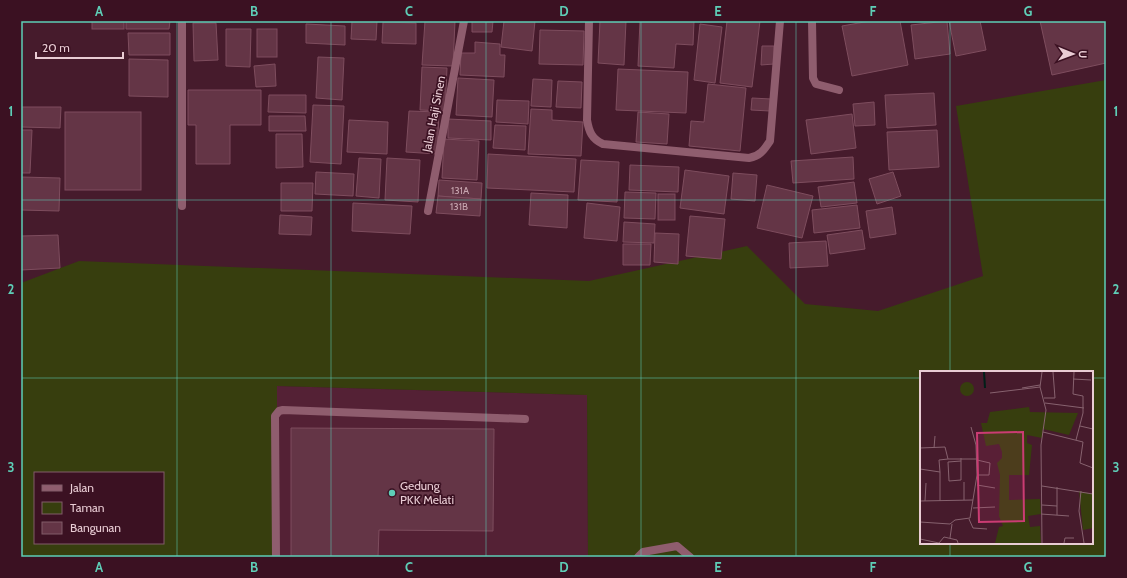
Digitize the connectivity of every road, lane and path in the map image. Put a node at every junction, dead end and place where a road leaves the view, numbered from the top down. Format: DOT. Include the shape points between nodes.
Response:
graph roads {
  1 [pos="182,21"];
  2 [pos="464,21"];
  3 [pos="589,21"];
  4 [pos="780,21"];
  5 [pos="812,21"];
  6 [pos="839,90"];
  7 [pos="182,206"];
  8 [pos="428,211"];
  9 [pos="525,419"];
  10 [pos="276,557"];
  11 [pos="638,557"];
  12 [pos="690,557"];
  1 -- 7 [label="street"];
  2 -- 8 [label="street, Jalan Haji Sinen"];
  3 -- 4 [label="street" via="587,120 588,129 595,141 603,144 749,158 761,154 770,141"];
  5 -- 6 [label="street" via="813,78 816,84"];
  9 -- 10 [label="street" via="278,411 275,416"];
  11 -- 12 [label="street" via="643,552 677,546"];
}
